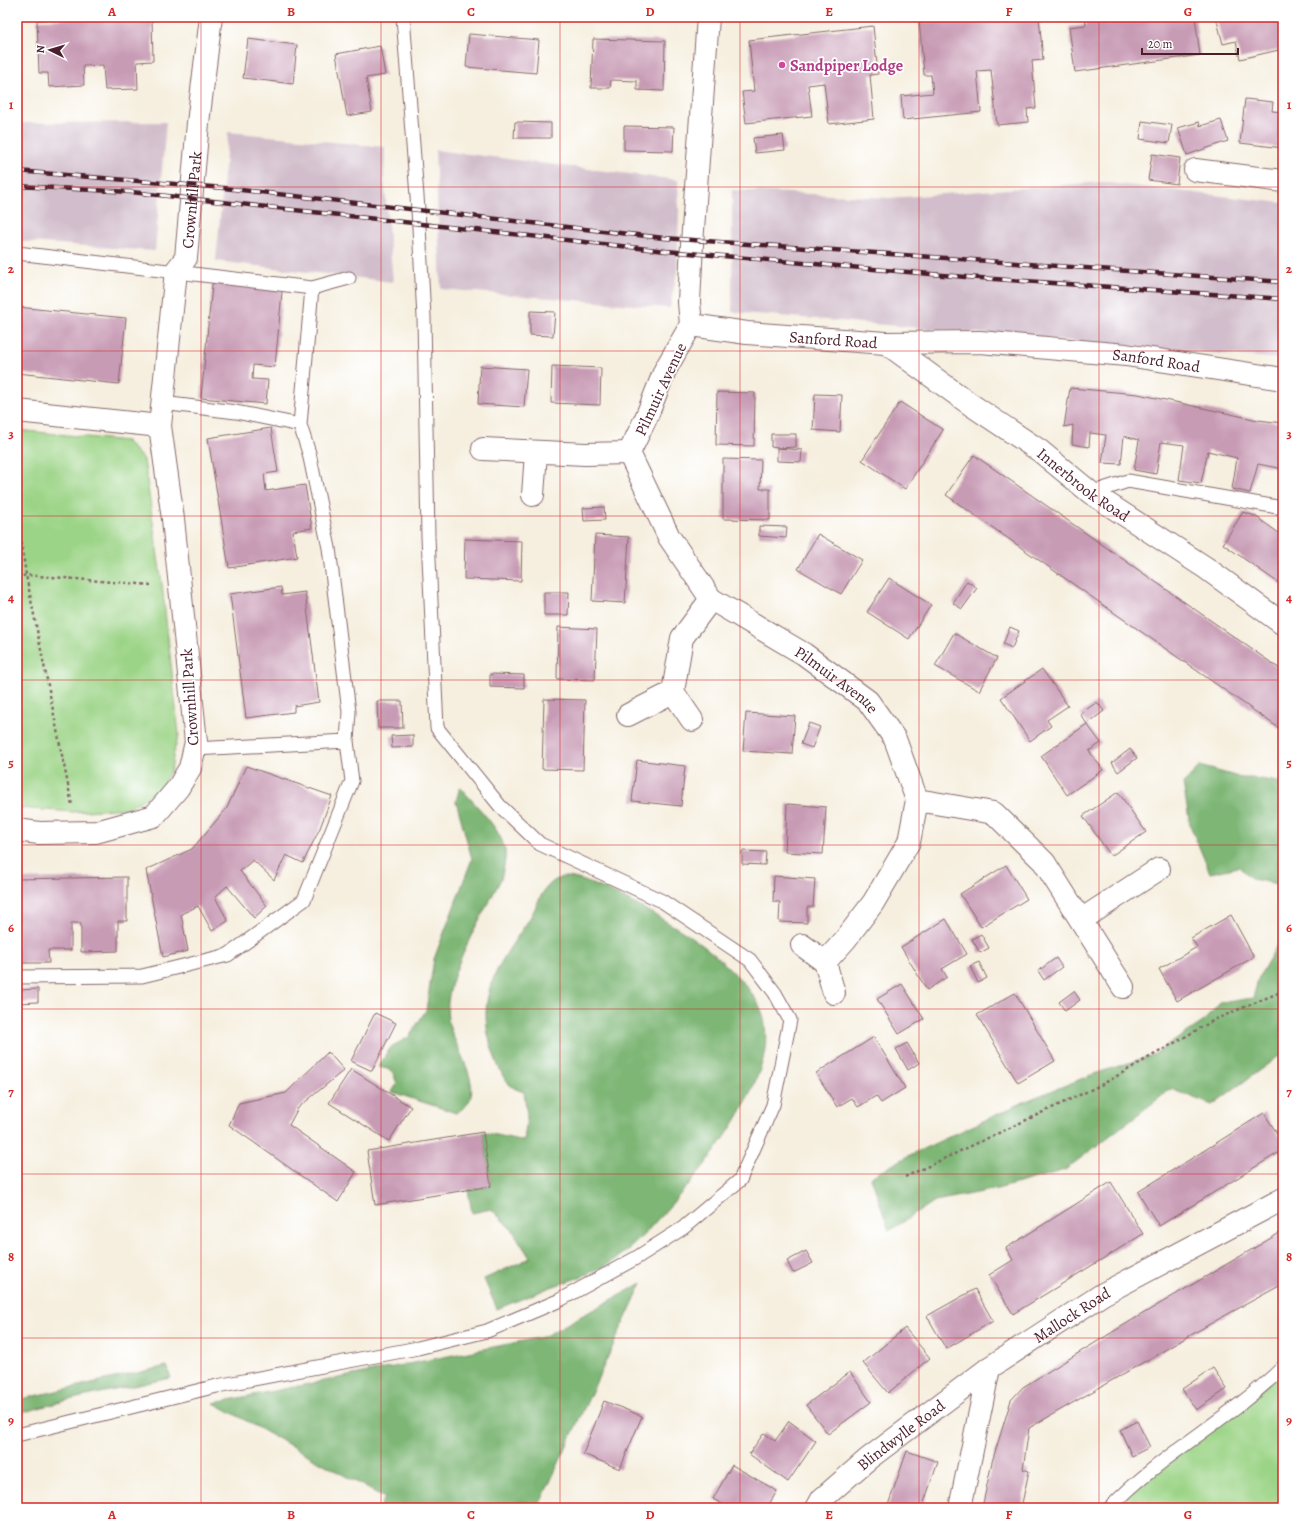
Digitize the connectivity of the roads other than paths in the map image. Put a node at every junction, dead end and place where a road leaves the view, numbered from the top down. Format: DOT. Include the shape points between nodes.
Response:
graph roads {
  1 [pos="211,17"];
  2 [pos="403,17"];
  3 [pos="708,17"];
  4 [pos="1195,170"];
  5 [pos="1283,181"];
  6 [pos="17,253"];
  7 [pos="176,271"];
  8 [pos="349,278"];
  9 [pos="312,288"];
  10 [pos="691,325"];
  11 [pos="886,343"];
  12 [pos="1283,380"];
  13 [pos="162,404"];
  14 [pos="17,411"];
  15 [pos="300,425"];
  16 [pos="160,426"];
  17 [pos="483,449"];
  18 [pos="536,453"];
  19 [pos="629,453"];
  20 [pos="1091,493"];
  21 [pos="533,495"];
  22 [pos="1283,508"];
  23 [pos="711,599"];
  24 [pos="1283,624"];
  25 [pos="673,692"];
  26 [pos="628,715"];
  27 [pos="692,720"];
  28 [pos="347,741"];
  29 [pos="194,748"];
  30 [pos="917,800"];
  31 [pos="17,830"];
  32 [pos="1158,869"];
  33 [pos="1081,920"];
  34 [pos="802,945"];
  35 [pos="825,962"];
  36 [pos="17,977"];
  37 [pos="1122,987"];
  38 [pos="834,993"];
  39 [pos="1283,1199"];
  40 [pos="1283,1367"];
  41 [pos="989,1368"];
  42 [pos="17,1435"];
  43 [pos="817,1508"];
  44 [pos="960,1508"];
  45 [pos="1110,1508"];
  1 -- 7 [label="street, Crownhill Park" via="186,258"];
  2 -- 42 [label="lane" via="424,317 428,537 438,728 500,806 540,844 662,901 750,960 775,993 790,1020 773,1105 740,1180 683,1228 636,1258 558,1301 487,1331 418,1348 217,1386"];
  3 -- 10 [label="street" via="692,251"];
  4 -- 5 [label="street"];
  6 -- 7 [label="lane"];
  7 -- 9 [label="lane"];
  7 -- 13 [label="street, Crownhill Park"];
  8 -- 9 [label="lane"];
  9 -- 15 [label="lane"];
  10 -- 11 [label="street, Sanford Road" via="747,333"];
  10 -- 19 [label="street, Pilmuir Avenue" via="665,370"];
  11 -- 12 [label="street, Sanford Road" via="980,342 1126,354"];
  11 -- 20 [label="street, Innerbrook Road" via="1040,451"];
  13 -- 15 [label="lane" via="236,412"];
  13 -- 16 [label="street, Crownhill Park"];
  14 -- 16 [label="street"];
  15 -- 28 [label="lane" via="309,453 329,548 349,712"];
  16 -- 29 [label="street, Crownhill Park" via="180,585 196,742"];
  17 -- 18 [label="street, Pilmuir Avenue"];
  18 -- 19 [label="street, Pilmuir Avenue"];
  18 -- 21 [label="street"];
  19 -- 23 [label="street, Pilmuir Avenue" via="669,537"];
  20 -- 22 [label="lane" via="1128,482"];
  20 -- 24 [label="street, Innerbrook Road" via="1206,568"];
  23 -- 25 [label="street" via="682,638"];
  23 -- 30 [label="street, Pilmuir Avenue" via="804,654 868,701 895,739"];
  25 -- 26 [label="street"];
  25 -- 27 [label="street"];
  28 -- 29 [label="lane"];
  28 -- 36 [label="lane" via="352,781 304,900 228,955 142,976"];
  29 -- 31 [label="street, Crownhill Park" via="190,768 178,788 154,816 96,832 39,834"];
  30 -- 33 [label="street" via="994,813 1044,862"];
  30 -- 35 [label="street" via="909,842 873,903"];
  32 -- 33 [label="street"];
  33 -- 37 [label="street"];
  34 -- 35 [label="street"];
  35 -- 38 [label="street"];
  39 -- 41 [label="street, Mallock Road" via="1103,1294"];
  40 -- 45 [label="lane" via="1263,1386 1207,1427"];
  41 -- 43 [label="street, Blindwylle Road" via="868,1459 822,1499"];
  41 -- 44 [label="street"];
}
